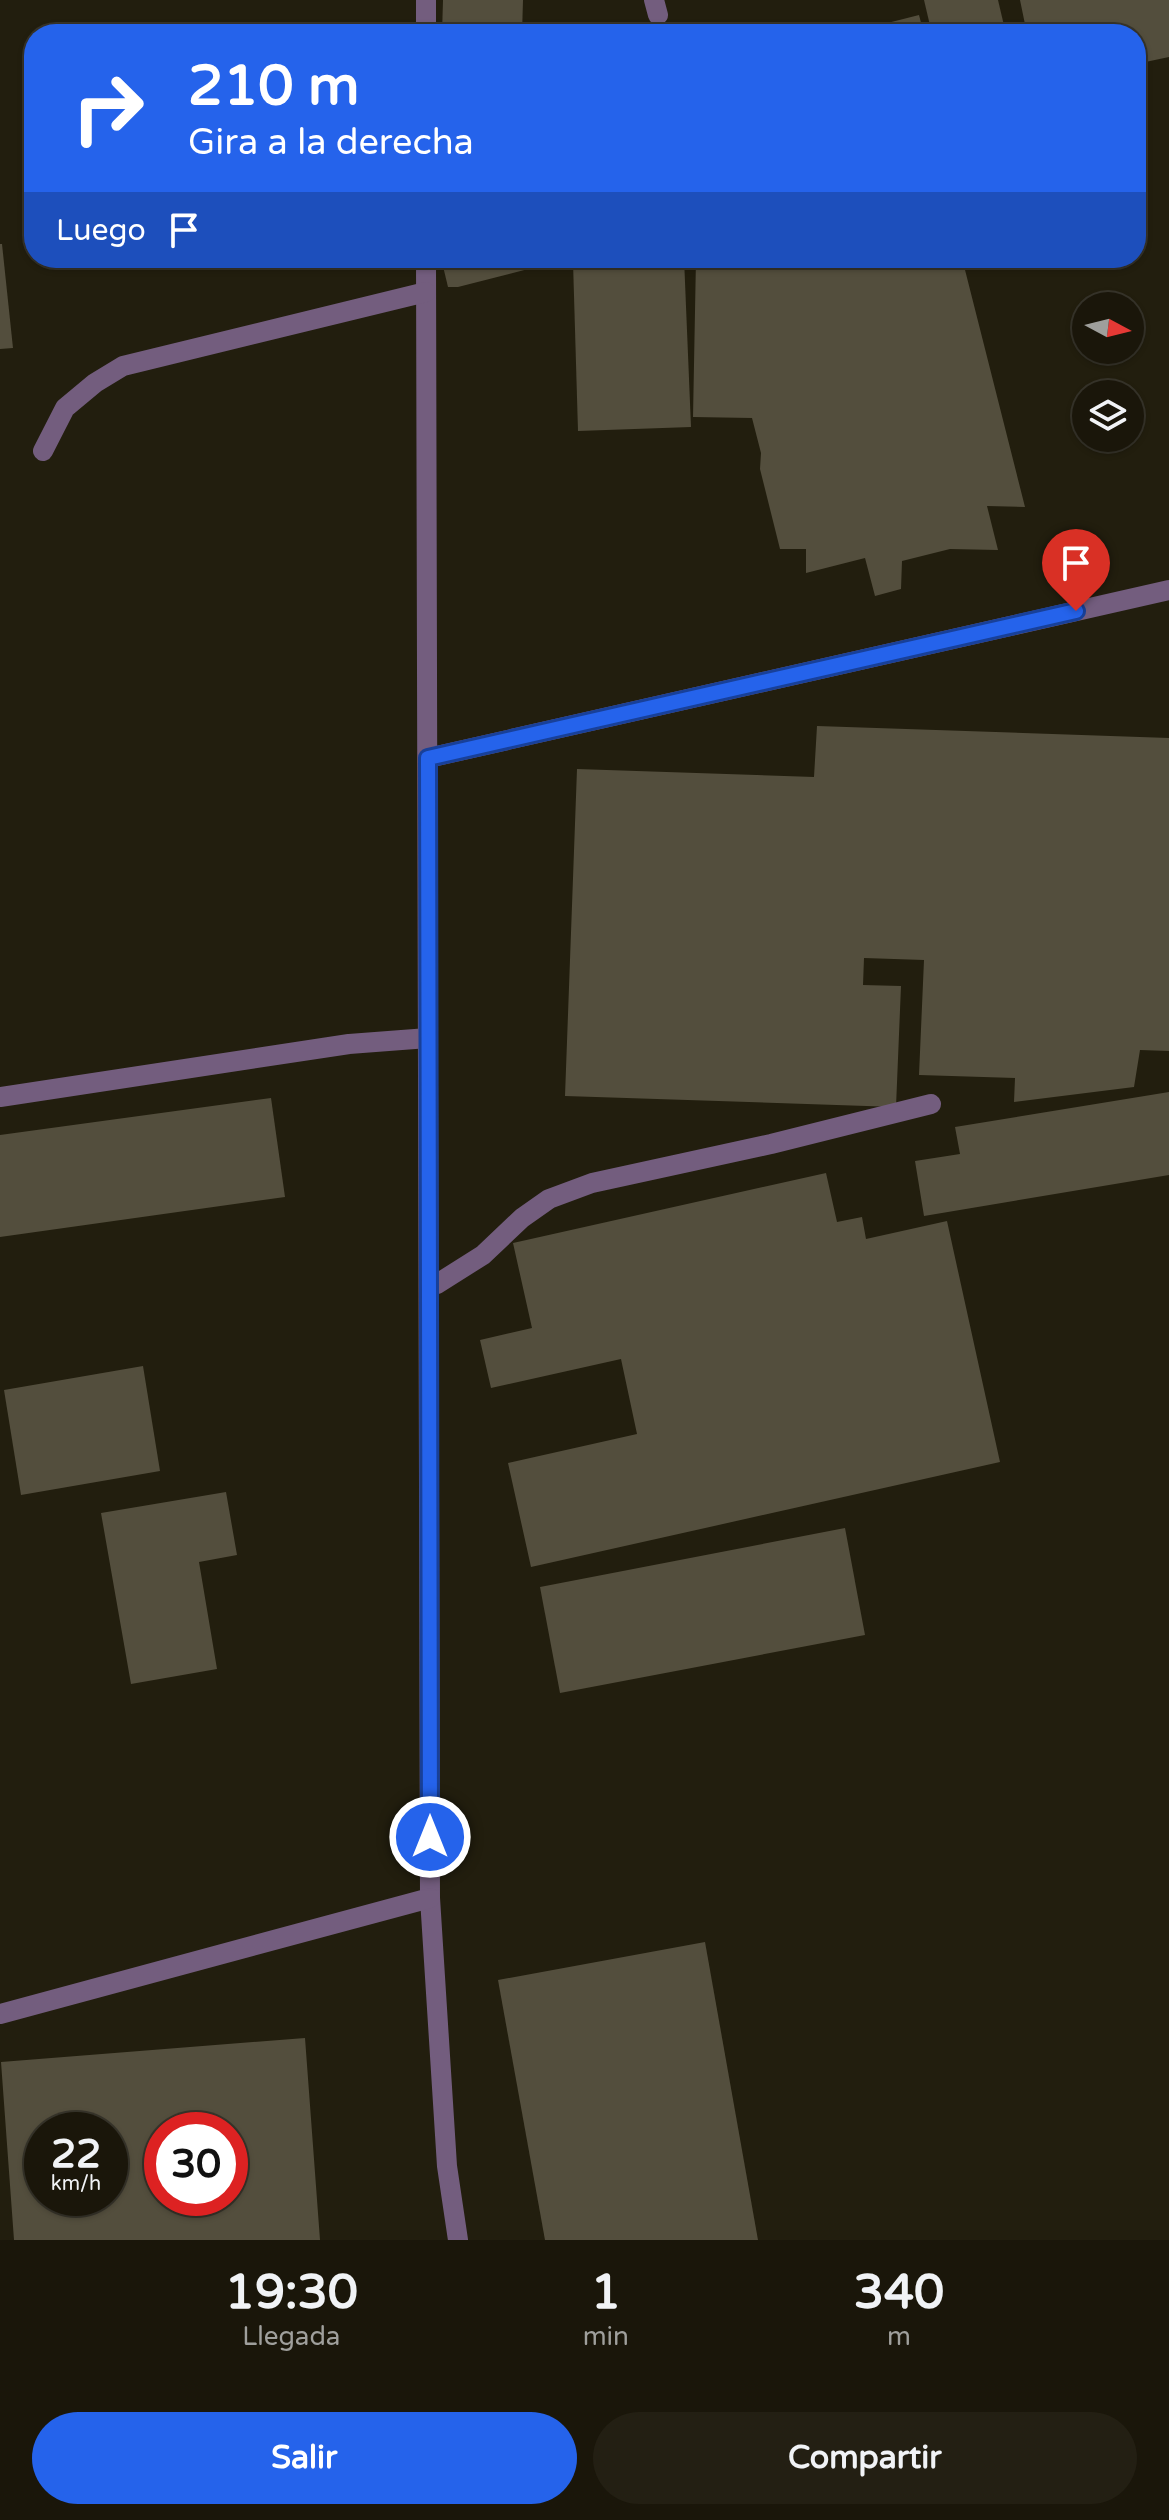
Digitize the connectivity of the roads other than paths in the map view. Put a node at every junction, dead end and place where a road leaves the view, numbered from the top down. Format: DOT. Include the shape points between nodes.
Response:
graph roads {
  1 [pos="426,0"];
  2 [pos="426,24"];
  3 [pos="426,268"];
  4 [pos="426,292"];
  5 [pos="43,451"];
  6 [pos="1169,590"];
  7 [pos="428,758"];
  8 [pos="428,1038"];
  9 [pos="0,1097"];
  10 [pos="931,1104"];
  11 [pos="429,1286"];
  12 [pos="430,1898"];
  13 [pos="0,2014"];
  14 [pos="458,2240"];
  1 -- 2 [label="street"];
  3 -- 4 [label="street"];
  4 -- 5 [label="street" via="123,366 65,408"];
  4 -- 7 [label="street"];
  6 -- 7 [label="street"];
  7 -- 8 [label="street"];
  8 -- 9 [label="street" via="349,1044"];
  8 -- 11 [label="street"];
  10 -- 11 [label="street" via="592,1183 549,1199 483,1255"];
  11 -- 12 [label="street"];
  12 -- 13 [label="street"];
  12 -- 14 [label="street" via="447,2166"];
}
